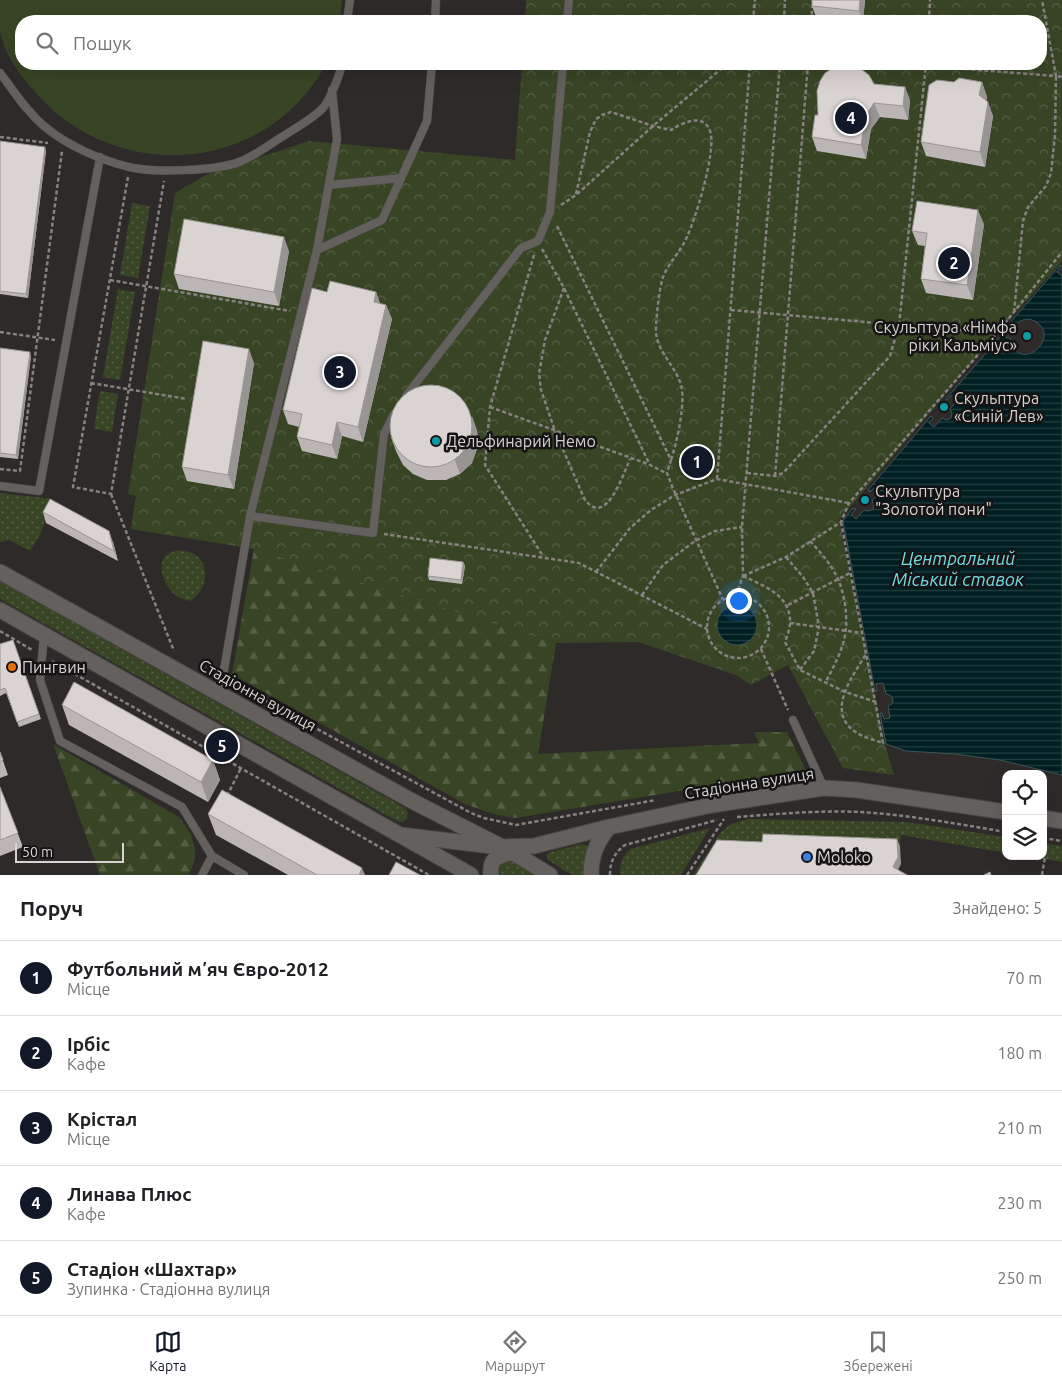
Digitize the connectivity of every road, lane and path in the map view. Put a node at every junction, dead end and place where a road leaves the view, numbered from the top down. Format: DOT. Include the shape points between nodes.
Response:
graph roads {
  1 [pos="350,0"];
  2 [pos="436,0"];
  3 [pos="569,0"];
  4 [pos="755,0"];
  5 [pos="785,0"];
  6 [pos="813,0"];
  7 [pos="930,0"];
  8 [pos="1042,0"];
  9 [pos="348,15"];
  10 [pos="435,15"];
  11 [pos="568,15"];
  12 [pos="754,15"];
  13 [pos="784,15"];
  14 [pos="812,15"];
  15 [pos="929,15"];
  16 [pos="1045,15"];
  17 [pos="1047,27"];
  18 [pos="341,70"];
  19 [pos="432,70"];
  20 [pos="563,70"];
  21 [pos="720,70"];
  22 [pos="750,70"];
  23 [pos="780,70"];
  24 [pos="808,70"];
  25 [pos="925,70"];
  26 [pos="978,70"];
  27 [pos="0,73"];
  28 [pos="1056,76"];
  29 [pos="1062,77"];
  30 [pos="332,90"];
  31 [pos="653,126"];
  32 [pos="0,137"];
  33 [pos="54,144"];
  34 [pos="63,145"];
  35 [pos="100,157"];
  36 [pos="130,168"];
  37 [pos="166,170"];
  38 [pos="401,178"];
  39 [pos="329,185"];
  40 [pos="576,195"];
  41 [pos="550,212"];
  42 [pos="538,241"];
  43 [pos="317,250"];
  44 [pos="1062,252"];
  45 [pos="110,280"];
  46 [pos="146,286"];
  47 [pos="564,288"];
  48 [pos="731,310"];
  49 [pos="1014,312"];
  50 [pos="301,313"];
  51 [pos="760,314"];
  52 [pos="788,316"];
  53 [pos="899,325"];
  54 [pos="0,332"];
  55 [pos="997,333"];
  56 [pos="38,336"];
  57 [pos="66,342"];
  58 [pos="91,383"];
  59 [pos="128,389"];
  60 [pos="187,399"];
  61 [pos="490,407"];
  62 [pos="555,431"];
  63 [pos="630,459"];
  64 [pos="671,460"];
  65 [pos="650,464"];
  66 [pos="0,469"];
  67 [pos="667,473"];
  68 [pos="747,473"];
  69 [pos="775,476"];
  70 [pos="717,479"];
  71 [pos="746,485"];
  72 [pos="0,486"];
  73 [pos="111,494"];
  74 [pos="675,495"];
  75 [pos="849,503"];
  76 [pos="250,516"];
  77 [pos="841,522"];
  78 [pos="742,527"];
  79 [pos="373,533"];
  80 [pos="695,541"];
  81 [pos="810,541"];
  82 [pos="543,557"];
  83 [pos="786,557"];
  84 [pos="0,572"];
  85 [pos="596,572"];
  86 [pos="850,573"];
  87 [pos="742,576"];
  88 [pos="838,580"];
  89 [pos="813,593"];
  90 [pos="642,595"];
  91 [pos="736,596"];
  92 [pos="723,600"];
  93 [pos="788,606"];
  94 [pos="0,610"];
  95 [pos="790,623"];
  96 [pos="820,627"];
  97 [pos="707,629"];
  98 [pos="846,631"];
  99 [pos="0,632"];
  100 [pos="862,633"];
  101 [pos="44,635"];
  102 [pos="166,646"];
  103 [pos="760,648"];
  104 [pos="866,654"];
  105 [pos="42,656"];
  106 [pos="800,670"];
  107 [pos="825,683"];
  108 [pos="845,692"];
  109 [pos="220,694"];
  110 [pos="265,701"];
  111 [pos="876,702"];
  112 [pos="793,720"];
  113 [pos="241,768"];
  114 [pos="824,788"];
  115 [pos="662,799"];
  116 [pos="225,801"];
  117 [pos="1002,811"];
  118 [pos="724,819"];
  119 [pos="1047,819"];
  120 [pos="1062,821"];
  121 [pos="609,826"];
  122 [pos="1002,831"];
  123 [pos="401,835"];
  124 [pos="1047,839"];
  125 [pos="1062,841"];
  126 [pos="506,850"];
  127 [pos="212,856"];
  128 [pos="1044,860"];
  129 [pos="408,863"];
  130 [pos="405,869"];
  131 [pos="202,875"];
  132 [pos="244,875"];
  133 [pos="429,875"];
  134 [pos="471,875"];
  135 [pos="491,875"];
  136 [pos="550,875"];
  137 [pos="591,875"];
  138 [pos="610,875"];
  139 [pos="687,875"];
  140 [pos="1042,875"];
  1 -- 9 [label="lane"];
  2 -- 10 [label="lane"];
  3 -- 11 [label="lane"];
  4 -- 12 [label="path"];
  5 -- 13 [label="path"];
  6 -- 14 [label="path"];
  7 -- 15 [label="path"];
  8 -- 16 [label="path"];
  17 -- 28 [label="path"];
  18 -- 30 [label="lane"];
  19 -- 38 [label="lane" via="428,121"];
  20 -- 41 [label="lane"];
  21 -- 31 [label="path"];
  22 -- 48 [label="path"];
  23 -- 51 [label="path"];
  24 -- 52 [label="path"];
  25 -- 53 [label="path"];
  26 -- 28 [label="path"];
  27 -- 35 [label="lane" via="44,126 67,143"];
  28 -- 29 [label="path"];
  28 -- 49 [label="path" via="1051,174 1046,186 1028,207 1023,221"];
  30 -- 37 [label="lane" via="323,108 239,162 216,168"];
  30 -- 39 [label="lane" via="337,139"];
  31 -- 40 [label="path"];
  31 -- 40 [label="path" via="611,112 596,119"];
  31 -- 64 [label="path" via="671,130 684,122 697,120 710,131 703,196 686,241 663,278 656,327 657,340 681,383 683,393 677,442"];
  32 -- 33 [label="path"];
  34 -- 56 [label="path"];
  35 -- 36 [label="lane"];
  35 -- 57 [label="lane"];
  36 -- 37 [label="lane"];
  36 -- 45 [label="path"];
  37 -- 46 [label="path"];
  38 -- 39 [label="lane"];
  38 -- 43 [label="lane" via="382,220"];
  39 -- 43 [label="lane"];
  40 -- 41 [label="path"];
  41 -- 42 [label="lane"];
  41 -- 64 [label="path"];
  42 -- 47 [label="path"];
  42 -- 61 [label="path"];
  42 -- 79 [label="lane" via="521,248 399,405 384,434"];
  43 -- 50 [label="lane"];
  44 -- 49 [label="path"];
  45 -- 46 [label="path"];
  45 -- 58 [label="path"];
  46 -- 50 [label="path"];
  46 -- 59 [label="path"];
  47 -- 62 [label="path" via="545,340 539,374"];
  47 -- 65 [label="path"];
  48 -- 51 [label="path"];
  48 -- 70 [label="path"];
  49 -- 55 [label="path"];
  50 -- 76 [label="lane"];
  51 -- 52 [label="path"];
  51 -- 68 [label="path"];
  52 -- 53 [label="path"];
  52 -- 69 [label="path"];
  53 -- 55 [label="path"];
  53 -- 69 [label="path" via="890,356 783,473"];
  54 -- 56 [label="path"];
  55 -- 75 [label="path"];
  56 -- 57 [label="path"];
  56 -- 66 [label="path" via="20,472"];
  57 -- 72 [label="lane" via="39,491"];
  58 -- 59 [label="path"];
  58 -- 73 [label="path" via="73,487"];
  59 -- 60 [label="path"];
  59 -- 73 [label="path"];
  61 -- 62 [label="path"];
  61 -- 82 [label="path" via="485,465"];
  62 -- 63 [label="path"];
  62 -- 63 [label="path" via="589,506 604,507"];
  63 -- 65 [label="path"];
  64 -- 67 [label="path"];
  65 -- 67 [label="path"];
  67 -- 74 [label="path"];
  68 -- 69 [label="path"];
  68 -- 71 [label="path"];
  70 -- 71 [label="path"];
  70 -- 74 [label="path"];
  71 -- 75 [label="path"];
  71 -- 78 [label="path"];
  73 -- 102 [label="path" via="174,651"];
  74 -- 80 [label="path"];
  74 -- 85 [label="path" via="630,528"];
  75 -- 77 [label="path"];
  76 -- 79 [label="lane"];
  76 -- 109 [label="lane"];
  77 -- 81 [label="path"];
  77 -- 86 [label="path"];
  78 -- 80 [label="path" via="715,531"];
  78 -- 87 [label="path"];
  79 -- 82 [label="path"];
  80 -- 90 [label="path" via="663,565"];
  80 -- 92 [label="path"];
  81 -- 83 [label="path"];
  81 -- 88 [label="path" via="828,561"];
  82 -- 85 [label="path" via="579,563"];
  83 -- 87 [label="path"];
  83 -- 89 [label="path"];
  84 -- 109 [label="street, Стадіонна вулиця"];
  85 -- 90 [label="path"];
  86 -- 88 [label="path"];
  86 -- 100 [label="path"];
  87 -- 91 [label="path"];
  87 -- 93 [label="path" via="773,591"];
  88 -- 89 [label="path"];
  88 -- 98 [label="path"];
  89 -- 93 [label="path"];
  89 -- 96 [label="path"];
  90 -- 97 [label="path"];
  91 -- 92 [label="path"];
  91 -- 103 [label="path" via="754,601 768,619 767,637"];
  92 -- 97 [label="path" via="709,617"];
  93 -- 95 [label="path"];
  94 -- 101 [label="street"];
  95 -- 96 [label="path"];
  95 -- 106 [label="path" via="785,642"];
  96 -- 98 [label="path"];
  96 -- 106 [label="path" via="814,651"];
  97 -- 103 [label="path" via="716,648 733,658 753,654"];
  98 -- 100 [label="path"];
  98 -- 107 [label="path"];
  99 -- 105 [label="path"];
  100 -- 104 [label="path"];
  101 -- 105 [label="lane"];
  101 -- 123 [label="street"];
  103 -- 112 [label="path"];
  104 -- 108 [label="path"];
  104 -- 111 [label="path"];
  105 -- 113 [label="path"];
  105 -- 127 [label="lane" via="40,680 60,741 182,807"];
  106 -- 107 [label="path"];
  107 -- 108 [label="path"];
  108 -- 111 [label="path"];
  108 -- 111 [label="path" via="841,710 846,722 854,731 883,743"];
  109 -- 126 [label="street, Стадіонна вулиця"];
  110 -- 115 [label="path" via="484,818 516,824"];
  112 -- 114 [label="lane"];
  113 -- 116 [label="path"];
  113 -- 129 [label="path"];
  114 -- 117 [label="street, Стадіонна вулиця"];
  114 -- 121 [label="street, Стадіонна вулиця" via="712,805"];
  118 -- 122 [label="path" via="787,813 859,812"];
  118 -- 138 [label="path" via="625,845 613,858"];
  118 -- 139 [label="path"];
  119 -- 120 [label="street"];
  121 -- 126 [label="street, Стадіонна вулиця"];
  121 -- 137 [label="street" via="596,846"];
  123 -- 126 [label="street"];
  123 -- 134 [label="street"];
  124 -- 125 [label="path"];
  126 -- 135 [label="street" via="493,860"];
  126 -- 136 [label="street, Стадіонна вулиця"];
  127 -- 131 [label="lane"];
  127 -- 132 [label="lane"];
  128 -- 140 [label="path"];
  129 -- 130 [label="path"];
  129 -- 133 [label="path"];
}
